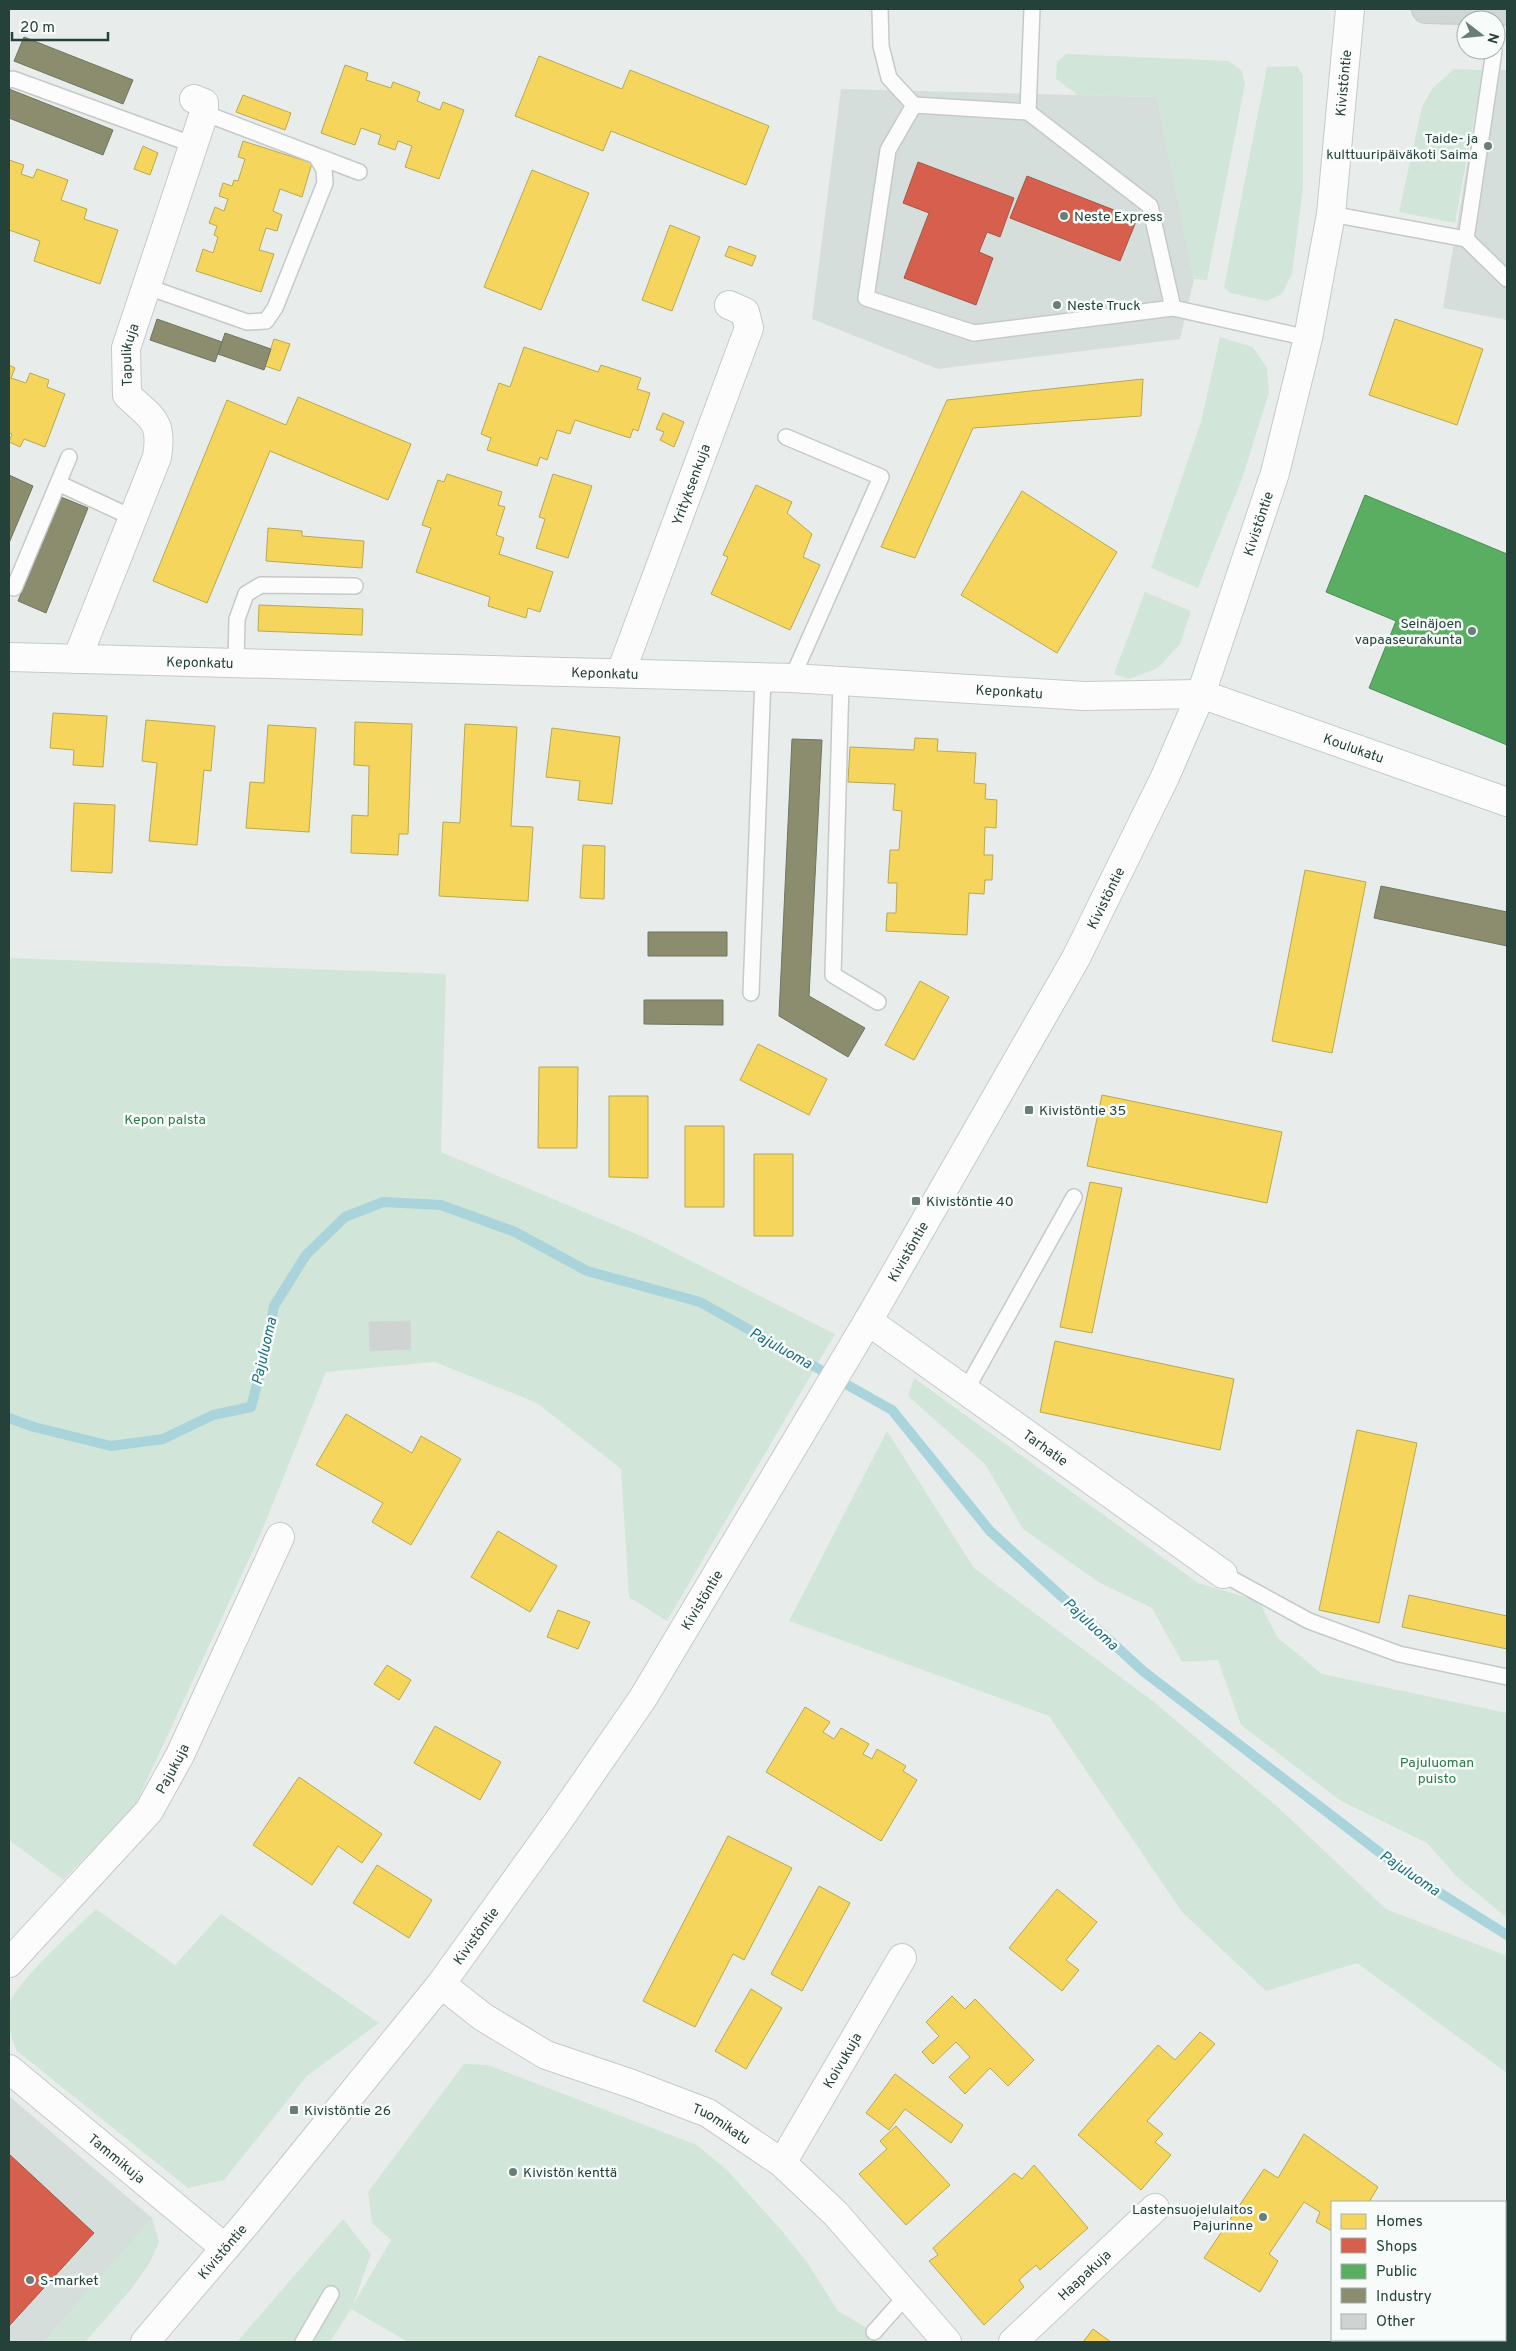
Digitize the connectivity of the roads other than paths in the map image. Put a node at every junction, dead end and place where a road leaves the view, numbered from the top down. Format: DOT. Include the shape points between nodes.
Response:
graph roads {
  1 [pos="880,9"];
  2 [pos="1032,9"];
  3 [pos="1350,9"];
  4 [pos="1426,9"];
  5 [pos="1507,10"];
  6 [pos="1493,60"];
  7 [pos="9,80"];
  8 [pos="914,105"];
  9 [pos="199,106"];
  10 [pos="1028,112"];
  11 [pos="194,145"];
  12 [pos="316,156"];
  13 [pos="359,172"];
  14 [pos="1331,214"];
  15 [pos="1466,239"];
  16 [pos="1507,279"];
  17 [pos="145,286"];
  18 [pos="729,305"];
  19 [pos="1173,308"];
  20 [pos="1308,338"];
  21 [pos="786,438"];
  22 [pos="69,457"];
  23 [pos="58,483"];
  24 [pos="133,518"];
  25 [pos="355,586"];
  26 [pos="14,588"];
  27 [pos="9,657"];
  28 [pos="77,659"];
  29 [pos="236,662"];
  30 [pos="621,672"];
  31 [pos="763,677"];
  32 [pos="792,678"];
  33 [pos="840,681"];
  34 [pos="1201,694"];
  35 [pos="1507,802"];
  36 [pos="750,993"];
  37 [pos="878,1002"];
  38 [pos="1074,1198"];
  39 [pos="868,1321"];
  40 [pos="966,1390"];
  41 [pos="280,1537"];
  42 [pos="1223,1574"];
  43 [pos="1507,1677"];
  44 [pos="902,1958"];
  45 [pos="9,1963"];
  46 [pos="441,1984"];
  47 [pos="9,2069"];
  48 [pos="782,2163"];
  49 [pos="1155,2208"];
  50 [pos="225,2248"];
  51 [pos="331,2294"];
  52 [pos="908,2295"];
  53 [pos="874,2332"];
  54 [pos="145,2342"];
  55 [pos="303,2342"];
  56 [pos="947,2342"];
  57 [pos="1013,2342"];
  1 -- 8 [label="lane" via="881,46 889,78"];
  2 -- 10 [label="lane"];
  3 -- 14 [label="street, Kivistöntie"];
  4 -- 5 [label="main road"];
  6 -- 15 [label="lane"];
  7 -- 11 [label="lane"];
  8 -- 10 [label="lane"];
  8 -- 19 [label="lane" via="888,150 866,298 974,333"];
  9 -- 11 [label="street, Tapulikuja"];
  9 -- 12 [label="lane"];
  10 -- 19 [label="lane" via="1150,206"];
  11 -- 17 [label="street, Tapulikuja"];
  12 -- 13 [label="lane"];
  12 -- 17 [label="lane" via="324,169 325,183 266,321 247,322"];
  14 -- 15 [label="lane"];
  14 -- 20 [label="street, Kivistöntie"];
  15 -- 16 [label="lane"];
  17 -- 24 [label="street, Tapulikuja" via="126,348 127,395 157,423 160,437 157,457"];
  18 -- 30 [label="street, Yrityksenkuja" via="745,312 749,328"];
  19 -- 20 [label="lane"];
  20 -- 34 [label="street, Kivistöntie" via="1275,473"];
  21 -- 32 [label="lane" via="880,477"];
  22 -- 23 [label="lane"];
  23 -- 24 [label="lane"];
  23 -- 26 [label="lane"];
  24 -- 28 [label="street, Tapulikuja"];
  25 -- 29 [label="lane" via="260,585 246,594 237,619"];
  27 -- 28 [label="street, Keponkatu"];
  28 -- 29 [label="street, Keponkatu"];
  29 -- 30 [label="street, Keponkatu"];
  30 -- 31 [label="street, Keponkatu"];
  31 -- 32 [label="street, Keponkatu"];
  31 -- 36 [label="lane"];
  32 -- 33 [label="street, Keponkatu"];
  33 -- 34 [label="street, Keponkatu" via="1084,696"];
  33 -- 37 [label="lane" via="833,975"];
  34 -- 35 [label="street, Koulukatu"];
  34 -- 39 [label="street, Kivistöntie" via="1165,777 1076,958"];
  38 -- 40 [label="lane"];
  39 -- 40 [label="street, Tarhatie"];
  39 -- 46 [label="street, Kivistöntie" via="643,1698"];
  40 -- 42 [label="street, Tarhatie"];
  41 -- 45 [label="street, Pajukuja" via="180,1755 149,1811"];
  42 -- 43 [label="lane" via="1309,1621 1399,1654"];
  44 -- 48 [label="street, Koivukuja"];
  46 -- 48 [label="street, Tuomikatu" via="482,2017 546,2056 708,2112"];
  46 -- 50 [label="street, Kivistöntie"];
  47 -- 50 [label="street, Tammikuja"];
  48 -- 52 [label="street, Tuomikatu" via="836,2214"];
  49 -- 57 [label="street, Haapakuja"];
  50 -- 54 [label="street, Kivistöntie"];
  51 -- 55 [label="lane"];
  52 -- 53 [label="lane"];
  52 -- 56 [label="street, Tuomikatu"];
}
